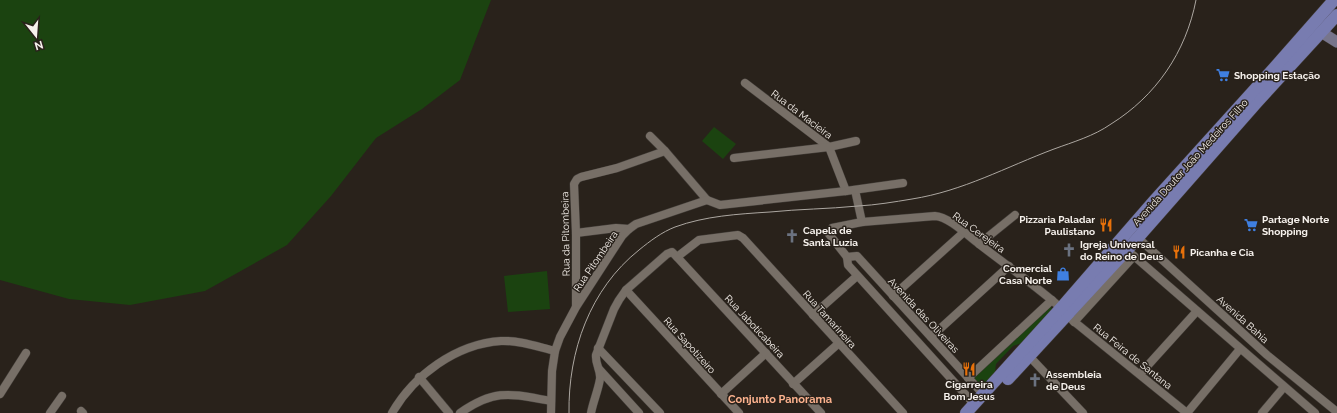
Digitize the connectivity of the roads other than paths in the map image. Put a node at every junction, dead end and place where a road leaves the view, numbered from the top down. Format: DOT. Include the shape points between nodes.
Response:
graph roads {
  1 [pos="1333,1"];
  2 [pos="1337,15"];
  3 [pos="1321,32"];
  4 [pos="1337,42"];
  5 [pos="745,83"];
  6 [pos="650,136"];
  7 [pos="856,141"];
  8 [pos="829,148"];
  9 [pos="665,151"];
  10 [pos="734,158"];
  11 [pos="1176,176"];
  12 [pos="903,183"];
  13 [pos="855,190"];
  14 [pos="846,191"];
  15 [pos="707,200"];
  16 [pos="1154,201"];
  17 [pos="1015,215"];
  18 [pos="1157,215"];
  19 [pos="862,222"];
  20 [pos="628,228"];
  21 [pos="964,232"];
  22 [pos="576,233"];
  23 [pos="1138,237"];
  24 [pos="979,244"];
  25 [pos="1131,253"];
  26 [pos="676,255"];
  27 [pos="847,257"];
  28 [pos="1009,266"];
  29 [pos="858,276"];
  30 [pos="626,290"];
  31 [pos="893,296"];
  32 [pos="576,307"];
  33 [pos="1063,311"];
  34 [pos="1197,311"];
  35 [pos="813,315"];
  36 [pos="931,337"];
  37 [pos="839,343"];
  38 [pos="598,348"];
  39 [pos="1240,349"];
  40 [pos="555,351"];
  41 [pos="26,353"];
  42 [pos="766,353"];
  43 [pos="1029,356"];
  44 [pos="599,368"];
  45 [pos="1140,374"];
  46 [pos="420,377"];
  47 [pos="968,378"];
  48 [pos="794,384"];
  49 [pos="1284,387"];
  50 [pos="0,394"];
  51 [pos="721,394"];
  52 [pos="983,394"];
  53 [pos="62,396"];
  54 [pos="551,401"];
  55 [pos="972,410"];
  56 [pos="1337,412"];
  57 [pos="50,413"];
  58 [pos="392,413"];
  59 [pos="449,413"];
  60 [pos="460,413"];
  61 [pos="551,413"];
  62 [pos="591,413"];
  63 [pos="640,413"];
  64 [pos="660,413"];
  65 [pos="739,413"];
  66 [pos="821,413"];
  67 [pos="903,413"];
  68 [pos="1083,413"];
  69 [pos="1187,413"];
  70 [pos="1262,413"];
  71 [pos="1315,413"];
  1 -- 3 [label="main road" via="1319,25"];
  1 -- 11 [label="main road, Avenida Doutor João Medeiros Filho"];
  2 -- 3 [label="main road, Avenida Doutor João Medeiros Filho"];
  3 -- 4 [label="main road"];
  3 -- 18 [label="main road, Avenida Doutor João Medeiros Filho"];
  5 -- 8 [label="street, Rua da Macieira"];
  6 -- 9 [label="street"];
  7 -- 8 [label="street"];
  8 -- 10 [label="street"];
  8 -- 14 [label="street, Rua da Macieira"];
  9 -- 15 [label="street"];
  9 -- 22 [label="street, Rua da Pitombeira" via="577,179 574,184"];
  11 -- 16 [label="main road, Avenida Doutor João Medeiros Filho"];
  11 -- 18 [label="main road" via="1181,182 1160,206"];
  12 -- 13 [label="street"];
  13 -- 14 [label="street"];
  13 -- 19 [label="street"];
  14 -- 15 [label="street" via="720,205"];
  15 -- 20 [label="street, Rua Pitombeira"];
  16 -- 25 [label="main road" via="1150,211 1125,240 1124,244"];
  16 -- 33 [label="main road, Avenida Doutor João Medeiros Filho"];
  17 -- 24 [label="street"];
  18 -- 23 [label="main road, Avenida Doutor João Medeiros Filho"];
  19 -- 21 [label="street, Rua Cerejeira" via="939,217"];
  19 -- 27 [label="street, Rua Cerejeira" via="830,230 830,236"];
  20 -- 22 [label="street"];
  20 -- 32 [label="street, Rua Pitombeira"];
  21 -- 24 [label="street, Rua Cerejeira"];
  21 -- 31 [label="street"];
  22 -- 32 [label="street, Rua da Pitombeira"];
  23 -- 25 [label="main road, Avenida Doutor João Medeiros Filho"];
  23 -- 56 [label="street, Avenida Bahia" via="1267,355"];
  24 -- 28 [label="street, Rua Cerejeira"];
  25 -- 33 [label="main road, Avenida Doutor João Medeiros Filho"];
  25 -- 34 [label="street"];
  26 -- 30 [label="street" via="672,252 666,254"];
  26 -- 35 [label="street, Rua Tamarineira" via="699,240 738,236 743,238"];
  26 -- 42 [label="street, Rua Jaboticabeira"];
  27 -- 29 [label="street" via="848,265"];
  27 -- 31 [label="street, Avenida das Oliveiras" via="857,256"];
  28 -- 33 [label="street, Rua Cerejeira"];
  28 -- 36 [label="street"];
  29 -- 35 [label="street"];
  29 -- 55 [label="street"];
  30 -- 38 [label="street" via="614,309"];
  30 -- 51 [label="street, Rua Sapotizeiro"];
  31 -- 36 [label="street, Avenida das Oliveiras"];
  32 -- 40 [label="street, Rua Pitombeira"];
  33 -- 43 [label="main road, Avenida Doutor João Medeiros Filho"];
  33 -- 45 [label="street, Rua Feira de Santana"];
  33 -- 47 [label="street"];
  33 -- 52 [label="main road, Avenida Doutor João Medeiros Filho"];
  34 -- 39 [label="street"];
  34 -- 45 [label="street"];
  35 -- 37 [label="street, Rua Tamarineira"];
  36 -- 47 [label="street, Avenida das Oliveiras"];
  37 -- 48 [label="street"];
  37 -- 67 [label="street, Rua Tamarineira"];
  38 -- 44 [label="street" via="595,360"];
  38 -- 64 [label="street"];
  39 -- 49 [label="street"];
  39 -- 69 [label="street"];
  40 -- 46 [label="street" via="519,342 485,344 455,354"];
  40 -- 54 [label="street, Rua Pitombeira"];
  41 -- 50 [label="street"];
  42 -- 48 [label="street, Rua Jaboticabeira"];
  42 -- 51 [label="street"];
  43 -- 55 [label="main road, Avenida Doutor João Medeiros Filho"];
  43 -- 68 [label="street"];
  44 -- 62 [label="street" via="600,381"];
  44 -- 63 [label="street"];
  45 -- 69 [label="street, Rua Feira de Santana"];
  46 -- 58 [label="street" via="408,389"];
  46 -- 59 [label="street"];
  47 -- 52 [label="street, Avenida das Oliveiras"];
  48 -- 66 [label="street, Rua Jaboticabeira"];
  49 -- 70 [label="street"];
  49 -- 71 [label="street"];
  51 -- 65 [label="street, Rua Sapotizeiro"];
  52 -- 55 [label="main road, Avenida Doutor João Medeiros Filho"];
  53 -- 57 [label="street"];
  54 -- 60 [label="street" via="503,394 490,396"];
  54 -- 61 [label="street, Rua Pitombeira"];
}
